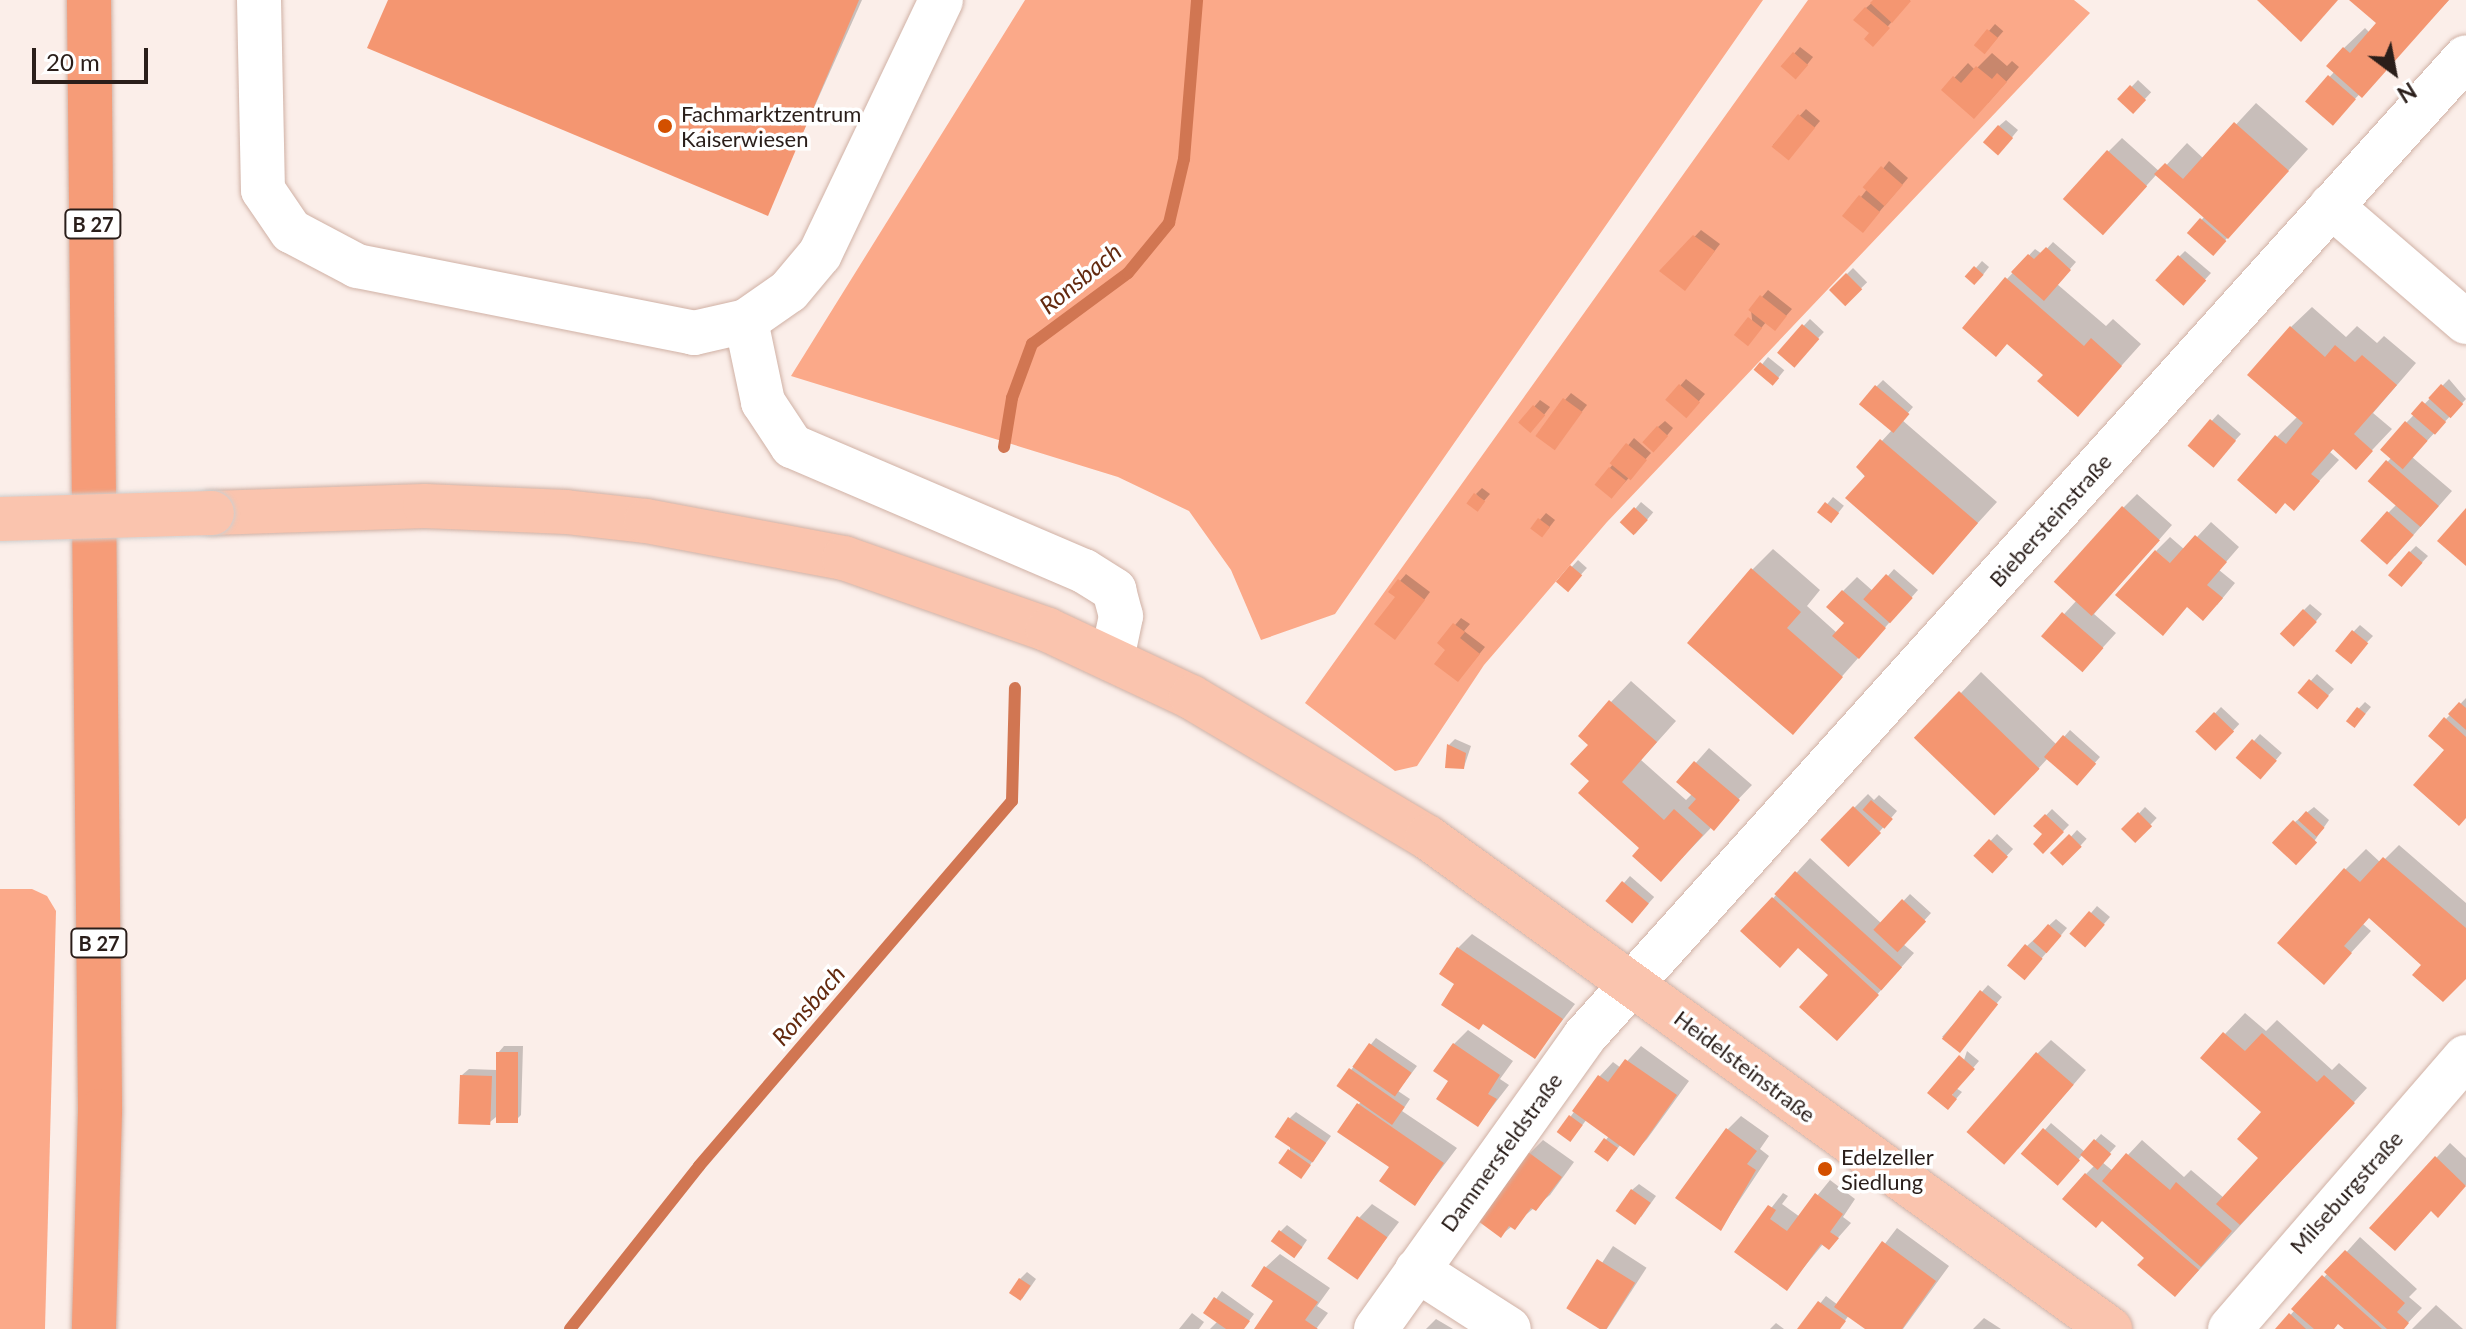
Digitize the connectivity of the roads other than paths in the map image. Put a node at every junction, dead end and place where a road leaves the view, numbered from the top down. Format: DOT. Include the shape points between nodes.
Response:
graph roads {
  1 [pos="89,0"];
  2 [pos="259,0"];
  3 [pos="941,0"];
  4 [pos="2466,57"];
  5 [pos="2331,206"];
  6 [pos="746,321"];
  7 [pos="2466,322"];
  8 [pos="0,519"];
  9 [pos="1112,659"];
  10 [pos="1636,984"];
  11 [pos="2466,1057"];
  12 [pos="1417,1270"];
  13 [pos="94,1329"];
  14 [pos="1376,1329"];
  15 [pos="1509,1329"];
  16 [pos="2110,1329"];
  17 [pos="2230,1329"];
  1 -- 13 [label="highway, B 27" via="100,1095"];
  2 -- 6 [label="street" via="263,190 291,231 357,266 663,327 694,333"];
  3 -- 6 [label="street" via="820,254 789,291"];
  4 -- 5 [label="street, Biebersteinstraße"];
  5 -- 7 [label="street"];
  5 -- 10 [label="street, Biebersteinstraße"];
  6 -- 9 [label="street" via="763,402 792,446 1084,571 1114,590 1121,616"];
  8 -- 9 [label="main road, Heidelsteinstraße, bridge" via="425,506 566,512 755,538 933,587"];
  9 -- 10 [label="main road, Heidelsteinstraße" via="1191,697 1377,806"];
  10 -- 12 [label="street, Dammersfeldstraße" via="1584,1037"];
  10 -- 16 [label="main road, Heidelsteinstraße"];
  11 -- 17 [label="street, Milseburgstraße"];
  12 -- 14 [label="street, Dammersfeldstraße"];
  12 -- 15 [label="street"];
}
